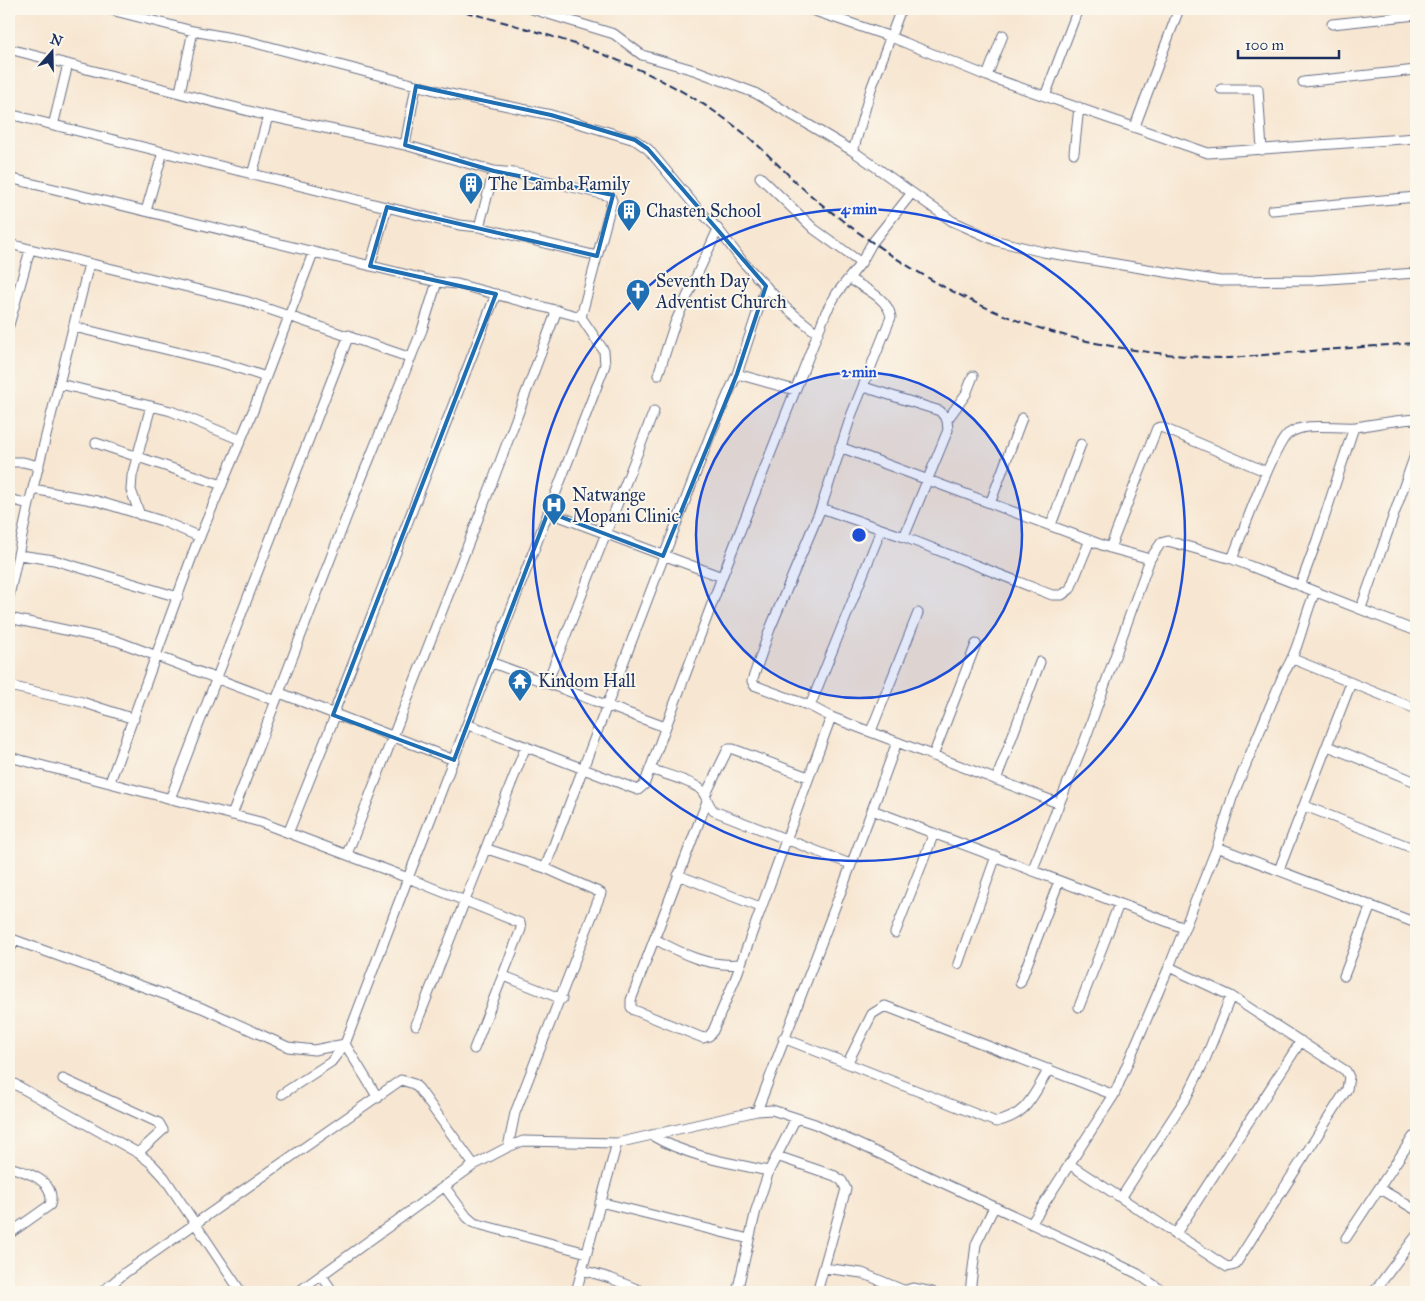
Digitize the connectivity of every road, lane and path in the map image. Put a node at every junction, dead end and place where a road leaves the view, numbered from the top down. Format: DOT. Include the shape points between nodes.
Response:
graph roads {
  1 [pos="107,9"];
  2 [pos="532,9"];
  3 [pos="809,9"];
  4 [pos="901,9"];
  5 [pos="1078,9"];
  6 [pos="1179,9"];
  7 [pos="1416,15"];
  8 [pos="1332,24"];
  9 [pos="193,31"];
  10 [pos="1003,35"];
  11 [pos="891,36"];
  12 [pos="9,48"];
  13 [pos="68,64"];
  14 [pos="1416,70"];
  15 [pos="987,76"];
  16 [pos="1303,82"];
  17 [pos="416,86"];
  18 [pos="1221,89"];
  19 [pos="180,92"];
  20 [pos="1046,96"];
  21 [pos="1079,107"];
  22 [pos="9,114"];
  23 [pos="268,116"];
  24 [pos="53,126"];
  25 [pos="1135,126"];
  26 [pos="1416,138"];
  27 [pos="404,145"];
  28 [pos="1262,150"];
  29 [pos="853,151"];
  30 [pos="163,152"];
  31 [pos="1074,153"];
  32 [pos="494,170"];
  33 [pos="252,175"];
  34 [pos="760,177"];
  35 [pos="9,178"];
  36 [pos="911,194"];
  37 [pos="1416,198"];
  38 [pos="388,208"];
  39 [pos="1272,210"];
  40 [pos="146,212"];
  41 [pos="479,227"];
  42 [pos="718,229"];
  43 [pos="9,244"];
  44 [pos="30,250"];
  45 [pos="313,253"];
  46 [pos="597,256"];
  47 [pos="861,263"];
  48 [pos="89,264"];
  49 [pos="370,266"];
  50 [pos="1416,273"];
  51 [pos="850,279"];
  52 [pos="436,282"];
  53 [pos="766,286"];
  54 [pos="496,294"];
  55 [pos="556,310"];
  56 [pos="289,314"];
  57 [pos="581,317"];
  58 [pos="9,325"];
  59 [pos="74,327"];
  60 [pos="817,333"];
  61 [pos="349,336"];
  62 [pos="410,358"];
  63 [pos="737,374"];
  64 [pos="658,375"];
  65 [pos="973,376"];
  66 [pos="266,377"];
  67 [pos="60,384"];
  68 [pos="864,388"];
  69 [pos="795,390"];
  70 [pos="151,406"];
  71 [pos="654,411"];
  72 [pos="1022,418"];
  73 [pos="1416,419"];
  74 [pos="947,420"];
  75 [pos="1354,427"];
  76 [pos="241,440"];
  77 [pos="96,443"];
  78 [pos="1081,444"];
  79 [pos="840,447"];
  80 [pos="1416,452"];
  81 [pos="136,456"];
  82 [pos="9,462"];
  83 [pos="39,466"];
  84 [pos="1267,472"];
  85 [pos="928,479"];
  86 [pos="222,485"];
  87 [pos="33,489"];
  88 [pos="9,498"];
  89 [pos="991,502"];
  90 [pos="29,504"];
  91 [pos="821,508"];
  92 [pos="548,512"];
  93 [pos="140,514"];
  94 [pos="1050,525"];
  95 [pos="881,530"];
  96 [pos="606,534"];
  97 [pos="200,537"];
  98 [pos="904,537"];
  99 [pos="1090,540"];
  100 [pos="1110,548"];
  101 [pos="19,555"];
  102 [pos="664,556"];
  103 [pos="1150,559"];
  104 [pos="1232,559"];
  105 [pos="722,577"];
  106 [pos="1300,586"];
  107 [pos="1316,592"];
  108 [pos="9,596"];
  109 [pos="178,597"];
  110 [pos="1361,608"];
  111 [pos="918,613"];
  112 [pos="9,618"];
  113 [pos="1416,630"];
  114 [pos="976,644"];
  115 [pos="157,657"];
  116 [pos="1293,658"];
  117 [pos="490,662"];
  118 [pos="1040,662"];
  119 [pos="217,679"];
  120 [pos="547,682"];
  121 [pos="1351,683"];
  122 [pos="9,686"];
  123 [pos="278,697"];
  124 [pos="606,706"];
  125 [pos="810,706"];
  126 [pos="1416,709"];
  127 [pos="334,715"];
  128 [pos="831,717"];
  129 [pos="134,719"];
  130 [pos="467,724"];
  131 [pos="665,727"];
  132 [pos="871,732"];
  133 [pos="394,736"];
  134 [pos="897,742"];
  135 [pos="526,746"];
  136 [pos="1328,746"];
  137 [pos="933,756"];
  138 [pos="9,757"];
  139 [pos="454,760"];
  140 [pos="582,769"];
  141 [pos="650,769"];
  142 [pos="808,776"];
  143 [pos="996,780"];
  144 [pos="110,782"];
  145 [pos="1416,782"];
  146 [pos="706,798"];
  147 [pos="170,799"];
  148 [pos="1058,803"];
  149 [pos="1305,806"];
  150 [pos="872,810"];
  151 [pos="232,815"];
  152 [pos="289,832"];
  153 [pos="934,833"];
  154 [pos="786,840"];
  155 [pos="1217,847"];
  156 [pos="1410,847"];
  157 [pos="487,849"];
  158 [pos="347,854"];
  159 [pos="996,856"];
  160 [pos="850,864"];
  161 [pos="545,868"];
  162 [pos="1279,870"];
  163 [pos="1032,871"];
  164 [pos="678,875"];
  165 [pos="408,878"];
  166 [pos="1059,881"];
  167 [pos="465,900"];
  168 [pos="1119,904"];
  169 [pos="1371,905"];
  170 [pos="760,907"];
  171 [pos="1416,924"];
  172 [pos="1184,928"];
  173 [pos="895,934"];
  174 [pos="12,939"];
  175 [pos="655,939"];
  176 [pos="9,951"];
  177 [pos="740,964"];
  178 [pos="958,964"];
  179 [pos="1169,967"];
  180 [pos="504,976"];
  181 [pos="1344,976"];
  182 [pos="1020,983"];
  183 [pos="1231,996"];
  184 [pos="562,999"];
  185 [pos="1079,1007"];
  186 [pos="416,1025"];
  187 [pos="783,1038"];
  188 [pos="1301,1041"];
  189 [pos="345,1044"];
  190 [pos="474,1049"];
  191 [pos="848,1062"];
  192 [pos="1049,1069"];
  193 [pos="63,1079"];
  194 [pos="9,1081"];
  195 [pos="282,1094"];
  196 [pos="1114,1095"];
  197 [pos="378,1098"];
  198 [pos="757,1111"];
  199 [pos="796,1118"];
  200 [pos="650,1135"];
  201 [pos="1413,1136"];
  202 [pos="617,1143"];
  203 [pos="508,1147"];
  204 [pos="138,1153"];
  205 [pos="777,1156"];
  206 [pos="1068,1164"];
  207 [pos="474,1165"];
  208 [pos="9,1167"];
  209 [pos="769,1172"];
  210 [pos="444,1186"];
  211 [pos="1379,1188"];
  212 [pos="1120,1198"];
  213 [pos="600,1202"];
  214 [pos="994,1207"];
  215 [pos="1416,1210"];
  216 [pos="194,1224"];
  217 [pos="1031,1224"];
  218 [pos="9,1234"];
  219 [pos="1175,1234"];
  220 [pos="1416,1236"];
  221 [pos="1346,1238"];
  222 [pos="749,1239"];
  223 [pos="587,1253"];
  224 [pos="824,1268"];
  225 [pos="582,1270"];
  226 [pos="322,1276"];
  227 [pos="901,1291"];
  228 [pos="102,1292"];
  229 [pos="240,1292"];
  230 [pos="298,1292"];
  231 [pos="333,1292"];
  232 [pos="576,1292"];
  233 [pos="644,1292"];
  234 [pos="737,1292"];
  235 [pos="817,1292"];
  236 [pos="932,1292"];
  237 [pos="970,1292"];
  238 [pos="1164,1292"];
  239 [pos="1374,1292"];
  1 -- 9 [label="street"];
  2 -- 29 [label="street" via="614,34 642,55 755,93"];
  3 -- 11 [label="street"];
  4 -- 11 [label="street"];
  5 -- 20 [label="street"];
  6 -- 25 [label="street"];
  7 -- 8 [label="street"];
  9 -- 17 [label="street" via="248,41"];
  9 -- 19 [label="street"];
  10 -- 15 [label="street"];
  11 -- 15 [label="street"];
  11 -- 29 [label="street"];
  12 -- 13 [label="street"];
  13 -- 19 [label="street"];
  13 -- 24 [label="street"];
  14 -- 16 [label="street"];
  15 -- 20 [label="street"];
  17 -- 27 [label="street"];
  17 -- 42 [label="street" via="551,115 635,140 648,149"];
  18 -- 28 [label="street" via="1258,89"];
  19 -- 23 [label="street"];
  20 -- 21 [label="street"];
  21 -- 25 [label="street"];
  21 -- 31 [label="street"];
  22 -- 24 [label="street"];
  23 -- 27 [label="street"];
  23 -- 33 [label="street"];
  24 -- 30 [label="street"];
  25 -- 28 [label="street" via="1208,153"];
  26 -- 28 [label="street"];
  27 -- 32 [label="street"];
  29 -- 36 [label="street"];
  30 -- 33 [label="street"];
  30 -- 40 [label="street"];
  32 -- 41 [label="street"];
  32 -- 46 [label="street" via="610,196 612,201"];
  33 -- 38 [label="street"];
  34 -- 47 [label="street" via="814,229"];
  35 -- 40 [label="street"];
  36 -- 47 [label="street" via="872,243"];
  36 -- 50 [label="street" via="952,221 997,241 1074,258 1181,275 1258,282"];
  37 -- 39 [label="street"];
  38 -- 41 [label="street"];
  38 -- 49 [label="street"];
  40 -- 45 [label="street"];
  41 -- 46 [label="street"];
  42 -- 53 [label="street"];
  42 -- 64 [label="street" via="675,322"];
  43 -- 44 [label="street"];
  44 -- 48 [label="street"];
  44 -- 58 [label="street"];
  45 -- 49 [label="street"];
  45 -- 56 [label="street"];
  46 -- 57 [label="street"];
  47 -- 51 [label="street"];
  48 -- 56 [label="street"];
  48 -- 59 [label="street"];
  49 -- 52 [label="street"];
  51 -- 60 [label="street" via="837,293"];
  51 -- 68 [label="street" via="883,301 891,316"];
  52 -- 54 [label="street"];
  52 -- 62 [label="street"];
  53 -- 60 [label="street" via="786,308"];
  53 -- 63 [label="street"];
  54 -- 55 [label="street"];
  54 -- 127 [label="street"];
  55 -- 57 [label="street"];
  55 -- 133 [label="street"];
  56 -- 61 [label="street"];
  56 -- 66 [label="street"];
  57 -- 92 [label="street" via="604,351 605,365"];
  59 -- 66 [label="street"];
  59 -- 67 [label="street"];
  60 -- 69 [label="street"];
  61 -- 62 [label="street"];
  61 -- 119 [label="street"];
  62 -- 123 [label="street"];
  63 -- 69 [label="street"];
  63 -- 102 [label="street"];
  65 -- 74 [label="street" via="966,394"];
  66 -- 76 [label="street"];
  67 -- 70 [label="street"];
  67 -- 83 [label="street"];
  68 -- 74 [label="street" via="940,411"];
  68 -- 79 [label="street"];
  69 -- 105 [label="street"];
  70 -- 76 [label="street"];
  70 -- 81 [label="street"];
  71 -- 96 [label="street"];
  72 -- 89 [label="street"];
  73 -- 75 [label="street"];
  74 -- 85 [label="street" via="948,430"];
  75 -- 84 [label="street" via="1293,431 1282,441"];
  75 -- 106 [label="street"];
  76 -- 86 [label="street"];
  77 -- 81 [label="street"];
  78 -- 94 [label="street"];
  79 -- 85 [label="street"];
  79 -- 91 [label="street"];
  80 -- 110 [label="street"];
  81 -- 86 [label="street"];
  81 -- 93 [label="street" via="131,490"];
  82 -- 83 [label="street"];
  83 -- 87 [label="street"];
  84 -- 100 [label="street" via="1157,428"];
  84 -- 104 [label="street"];
  85 -- 89 [label="street"];
  85 -- 98 [label="street"];
  86 -- 97 [label="street"];
  87 -- 90 [label="street"];
  87 -- 93 [label="street" via="97,501"];
  88 -- 90 [label="street"];
  89 -- 94 [label="street"];
  90 -- 101 [label="street"];
  91 -- 95 [label="street"];
  91 -- 125 [label="street" via="752,681 758,688"];
  92 -- 96 [label="street"];
  92 -- 117 [label="street"];
  93 -- 97 [label="street"];
  94 -- 99 [label="street"];
  95 -- 98 [label="street"];
  95 -- 125 [label="street"];
  96 -- 102 [label="street"];
  96 -- 120 [label="street"];
  97 -- 109 [label="street"];
  98 -- 99 [label="street" via="1052,595 1062,595 1070,589"];
  99 -- 100 [label="street"];
  100 -- 103 [label="street"];
  101 -- 108 [label="street"];
  101 -- 109 [label="street" via="61,562"];
  102 -- 105 [label="street"];
  102 -- 124 [label="street"];
  103 -- 104 [label="street" via="1161,544 1168,541"];
  103 -- 148 [label="street" via="1085,740"];
  104 -- 106 [label="street"];
  105 -- 131 [label="street"];
  106 -- 107 [label="street"];
  107 -- 110 [label="street"];
  107 -- 116 [label="street"];
  109 -- 115 [label="street"];
  110 -- 113 [label="street"];
  111 -- 132 [label="street"];
  112 -- 115 [label="street" via="117,641"];
  114 -- 137 [label="street"];
  115 -- 119 [label="street"];
  115 -- 129 [label="street"];
  116 -- 121 [label="street"];
  116 -- 155 [label="street" via="1232,798"];
  117 -- 120 [label="street"];
  117 -- 130 [label="street"];
  118 -- 143 [label="street"];
  119 -- 123 [label="street"];
  119 -- 147 [label="street"];
  120 -- 124 [label="street"];
  121 -- 126 [label="street"];
  121 -- 136 [label="street"];
  122 -- 129 [label="street" via="82,702"];
  123 -- 127 [label="street"];
  123 -- 151 [label="street"];
  124 -- 131 [label="street"];
  124 -- 140 [label="street"];
  125 -- 128 [label="street"];
  127 -- 133 [label="street"];
  127 -- 152 [label="street"];
  128 -- 132 [label="street"];
  128 -- 142 [label="street"];
  129 -- 144 [label="street"];
  130 -- 135 [label="street"];
  130 -- 139 [label="street"];
  131 -- 141 [label="street"];
  132 -- 134 [label="street"];
  133 -- 139 [label="street"];
  133 -- 158 [label="street"];
  134 -- 137 [label="street"];
  134 -- 150 [label="street"];
  135 -- 140 [label="street"];
  135 -- 157 [label="street"];
  136 -- 145 [label="street"];
  136 -- 149 [label="street"];
  137 -- 143 [label="street"];
  138 -- 144 [label="street"];
  139 -- 165 [label="street"];
  140 -- 141 [label="street" via="638,790 644,785"];
  140 -- 161 [label="street"];
  141 -- 146 [label="street" via="699,788"];
  142 -- 146 [label="street" via="728,749"];
  142 -- 154 [label="street"];
  143 -- 148 [label="street"];
  144 -- 147 [label="street"];
  146 -- 154 [label="street" via="714,811"];
  146 -- 164 [label="street"];
  147 -- 151 [label="street"];
  148 -- 163 [label="street"];
  149 -- 156 [label="street"];
  149 -- 162 [label="street"];
  150 -- 153 [label="street"];
  150 -- 160 [label="street"];
  151 -- 152 [label="street"];
  152 -- 158 [label="street"];
  153 -- 159 [label="street"];
  153 -- 173 [label="street"];
  154 -- 160 [label="street"];
  154 -- 170 [label="street"];
  155 -- 162 [label="street"];
  155 -- 172 [label="street"];
  157 -- 161 [label="street"];
  157 -- 167 [label="street"];
  158 -- 165 [label="street"];
  159 -- 163 [label="street"];
  159 -- 178 [label="street"];
  160 -- 187 [label="street"];
  161 -- 184 [label="street" via="601,893"];
  162 -- 169 [label="street"];
  163 -- 166 [label="street"];
  164 -- 170 [label="street"];
  164 -- 175 [label="street"];
  165 -- 167 [label="street"];
  165 -- 189 [label="street"];
  166 -- 168 [label="street"];
  166 -- 182 [label="street"];
  167 -- 180 [label="street" via="520,923 521,929"];
  167 -- 186 [label="street"];
  168 -- 172 [label="street"];
  168 -- 185 [label="street"];
  169 -- 171 [label="street"];
  169 -- 181 [label="street"];
  170 -- 177 [label="street"];
  172 -- 179 [label="street"];
  174 -- 176 [label="street"];
  174 -- 189 [label="street" via="181,1000 288,1047 314,1050"];
  175 -- 177 [label="street" via="716,965"];
  175 -- 177 [label="street" via="630,1000 631,1007 703,1038 713,1031"];
  179 -- 183 [label="street"];
  179 -- 196 [label="street"];
  180 -- 184 [label="street"];
  180 -- 190 [label="street"];
  183 -- 188 [label="street"];
  183 -- 212 [label="street" via="1187,1096"];
  184 -- 203 [label="street" via="516,1113"];
  187 -- 191 [label="street"];
  187 -- 198 [label="street"];
  188 -- 219 [label="street"];
  188 -- 219 [label="street" via="1346,1071 1349,1084 1235,1265 1227,1267"];
  189 -- 195 [label="street" via="331,1062"];
  189 -- 197 [label="street"];
  191 -- 192 [label="street" via="996,1122 1010,1119 1023,1111"];
  191 -- 192 [label="street" via="872,1014 885,1006"];
  192 -- 196 [label="street"];
  193 -- 204 [label="street" via="159,1123 163,1130"];
  194 -- 204 [label="street"];
  196 -- 206 [label="street"];
  197 -- 207 [label="street" via="401,1080 414,1084"];
  197 -- 216 [label="street"];
  198 -- 199 [label="street" via="772,1110"];
  198 -- 200 [label="street"];
  199 -- 205 [label="street"];
  199 -- 214 [label="street"];
  200 -- 202 [label="street"];
  200 -- 209 [label="street" via="707,1158"];
  201 -- 211 [label="street"];
  202 -- 203 [label="street" via="523,1141"];
  202 -- 213 [label="street"];
  203 -- 207 [label="street"];
  204 -- 216 [label="street" via="158,1170"];
  205 -- 209 [label="street"];
  205 -- 224 [label="street" via="835,1176 846,1189"];
  206 -- 212 [label="street"];
  206 -- 217 [label="street"];
  207 -- 210 [label="street"];
  208 -- 218 [label="street" via="39,1178 52,1194 50,1205"];
  209 -- 222 [label="street"];
  210 -- 223 [label="street" via="474,1223"];
  210 -- 226 [label="street"];
  211 -- 215 [label="street"];
  211 -- 221 [label="street"];
  212 -- 219 [label="street"];
  213 -- 222 [label="street"];
  213 -- 223 [label="street"];
  214 -- 217 [label="street"];
  214 -- 237 [label="street" via="976,1244"];
  216 -- 228 [label="street"];
  216 -- 229 [label="street"];
  217 -- 238 [label="street" via="1122,1266"];
  220 -- 239 [label="street"];
  222 -- 234 [label="street"];
  223 -- 225 [label="street"];
  224 -- 227 [label="street" via="862,1273"];
  224 -- 235 [label="street"];
  225 -- 232 [label="street"];
  225 -- 233 [label="street"];
  226 -- 230 [label="street"];
  226 -- 231 [label="street"];
  227 -- 236 [label="street" via="913,1288"];
}
